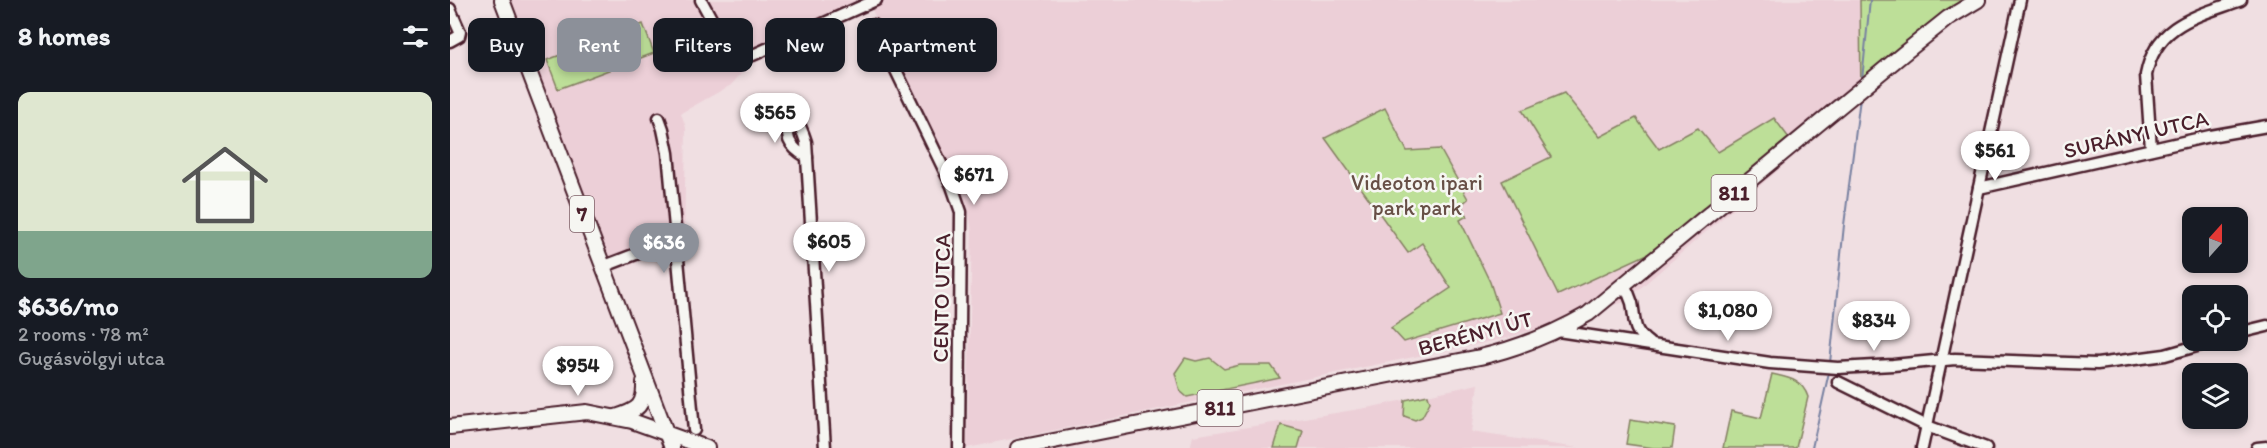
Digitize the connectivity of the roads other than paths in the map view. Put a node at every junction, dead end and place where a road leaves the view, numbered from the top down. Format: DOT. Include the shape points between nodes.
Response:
graph roads {
  1 [pos="502,0"];
  2 [pos="701,0"];
  3 [pos="876,0"];
  4 [pos="1978,0"];
  5 [pos="2020,0"];
  6 [pos="2241,0"];
  7 [pos="450,9"];
  8 [pos="454,38"];
  9 [pos="897,72"];
  10 [pos="794,103"];
  11 [pos="794,117"];
  12 [pos="659,118"];
  13 [pos="2267,126"];
  14 [pos="2151,150"];
  15 [pos="807,157"];
  16 [pos="1979,188"];
  17 [pos="675,239"];
  18 [pos="602,267"];
  19 [pos="1624,284"];
  20 [pos="1633,324"];
  21 [pos="2267,326"];
  22 [pos="1558,331"];
  23 [pos="2248,331"];
  24 [pos="1616,339"];
  25 [pos="1649,343"];
  26 [pos="2182,350"];
  27 [pos="1941,360"];
  28 [pos="1911,363"];
  29 [pos="643,368"];
  30 [pos="1937,381"];
  31 [pos="1838,382"];
  32 [pos="616,417"];
  33 [pos="1927,426"];
  34 [pos="450,427"];
  35 [pos="694,430"];
  36 [pos="667,433"];
  37 [pos="2267,447"];
  38 [pos="672,448"];
  39 [pos="707,448"];
  40 [pos="825,448"];
  41 [pos="959,448"];
  42 [pos="1018,448"];
  43 [pos="1922,448"];
  44 [pos="1986,448"];
  45 [pos="2257,448"];
  1 -- 18 [label="main road, 7"];
  2 -- 3 [label="street" via="730,52 744,56"];
  4 -- 19 [label="main road, BERÉNYI ÚT / 811" via="1903,54"];
  5 -- 16 [label="street"];
  6 -- 14 [label="street" via="2184,21 2158,44 2146,75"];
  7 -- 8 [label="street" via="459,27"];
  9 -- 41 [label="street, CENTO UTCA" via="961,212"];
  10 -- 11 [label="street"];
  11 -- 15 [label="street" via="803,130"];
  11 -- 15 [label="street" via="789,125 789,141"];
  12 -- 17 [label="street" via="668,153"];
  13 -- 14 [label="street, SURÁNYI UTCA"];
  14 -- 16 [label="street, SURÁNYI UTCA"];
  15 -- 40 [label="street"];
  16 -- 27 [label="street"];
  17 -- 18 [label="street"];
  17 -- 35 [label="street"];
  18 -- 29 [label="main road, 7"];
  19 -- 20 [label="street" via="1632,303"];
  19 -- 22 [label="main road, BERÉNYI ÚT / 811"];
  20 -- 24 [label="street"];
  20 -- 25 [label="street"];
  21 -- 23 [label="street"];
  22 -- 24 [label="street"];
  22 -- 42 [label="main road, BERÉNYI ÚT / 811" via="1525,346 1480,357"];
  24 -- 25 [label="street"];
  25 -- 28 [label="street" via="1824,368"];
  26 -- 27 [label="street" via="2097,364"];
  27 -- 28 [label="street"];
  27 -- 30 [label="street"];
  28 -- 30 [label="street" via="1928,369"];
  29 -- 32 [label="main road" via="641,403 636,410"];
  29 -- 36 [label="main road, 7"];
  30 -- 33 [label="street"];
  31 -- 33 [label="street"];
  32 -- 34 [label="main road" via="572,413"];
  32 -- 36 [label="main road"];
  33 -- 43 [label="street"];
  33 -- 44 [label="street"];
  36 -- 38 [label="main road, 7"];
  36 -- 39 [label="main road"];
  37 -- 45 [label="street"];
}
